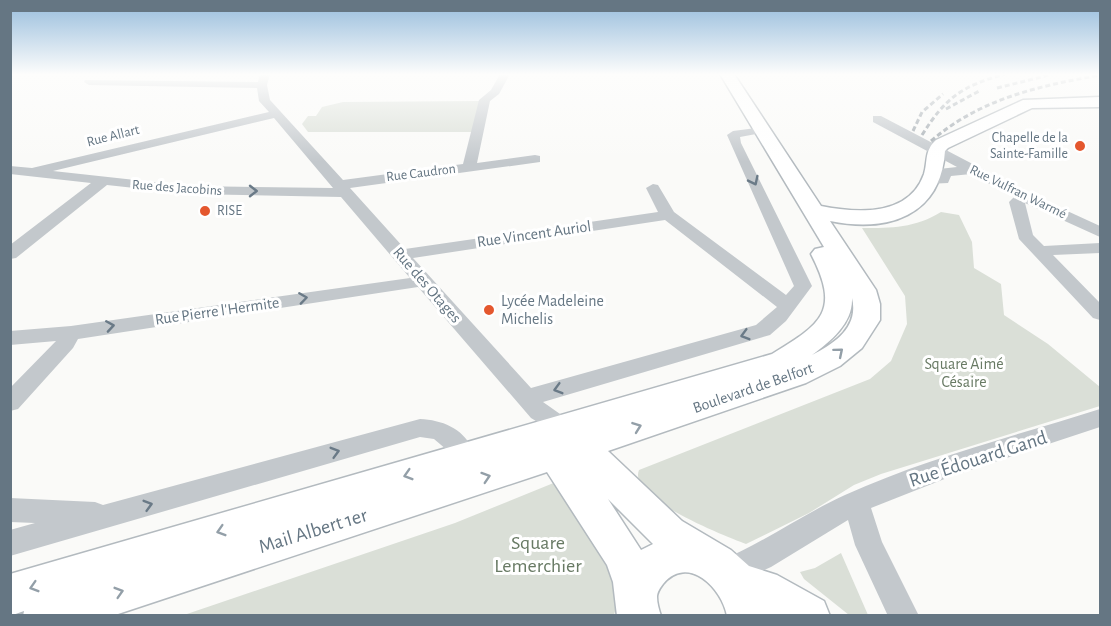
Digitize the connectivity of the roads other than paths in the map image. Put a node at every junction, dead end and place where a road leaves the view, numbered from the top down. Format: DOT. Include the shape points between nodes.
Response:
graph roads {
  1 [pos="267,103"];
  2 [pos="486,103"];
  3 [pos="737,103"];
  4 [pos="740,103"];
  5 [pos="1029,103"];
  6 [pos="277,114"];
  7 [pos="877,120"];
  8 [pos="746,131"];
  9 [pos="936,150"];
  10 [pos="535,159"];
  11 [pos="470,167"];
  12 [pos="10,170"];
  13 [pos="977,172"];
  14 [pos="27,173"];
  15 [pos="932,181"];
  16 [pos="102,182"];
  17 [pos="653,188"];
  18 [pos="342,189"];
  19 [pos="1023,196"];
  20 [pos="806,211"];
  21 [pos="668,215"];
  22 [pos="1101,219"];
  23 [pos="1081,223"];
  24 [pos="1101,232"];
  25 [pos="1101,248"];
  26 [pos="1040,251"];
  27 [pos="10,254"];
  28 [pos="401,255"];
  29 [pos="424,281"];
  30 [pos="788,306"];
  31 [pos="1101,314"];
  32 [pos="72,333"];
  33 [pos="10,338"];
  34 [pos="10,404"];
  35 [pos="1101,418"];
  36 [pos="552,429"];
  37 [pos="458,460"];
  38 [pos="856,503"];
  39 [pos="10,510"];
  40 [pos="114,514"];
  41 [pos="10,543"];
  42 [pos="729,582"];
  43 [pos="10,594"];
  44 [pos="638,604"];
  45 [pos="44,615"];
  46 [pos="809,615"];
  47 [pos="904,615"];
  1 -- 6 [label="street, Rue des Otages"];
  2 -- 11 [label="street, Rue Caudron"];
  3 -- 8 [label="main road, Boulevard de Belfort"];
  4 -- 20 [label="main road, Boulevard de Belfort"];
  5 -- 9 [label="main road"];
  6 -- 14 [label="street, Rue Allart"];
  6 -- 18 [label="street, Rue des Otages"];
  7 -- 9 [label="street, Rue Vulfran Warmé"];
  8 -- 20 [label="main road, Boulevard de Belfort"];
  8 -- 30 [label="street, one-way" via="734,135 735,143 803,286"];
  9 -- 13 [label="street, Rue Vulfran Warmé"];
  9 -- 15 [label="main road"];
  10 -- 11 [label="street"];
  11 -- 18 [label="street, Rue Caudron"];
  12 -- 14 [label="street, Rue des Jacobins"];
  13 -- 15 [label="street" via="949,169 943,180"];
  13 -- 19 [label="street, Rue Vulfran Warmé"];
  14 -- 16 [label="street, Rue des Jacobins"];
  15 -- 20 [label="main road" via="924,195 894,213 840,218"];
  16 -- 18 [label="street, Rue des Jacobins, one-way" via="190,190"];
  16 -- 27 [label="street"];
  17 -- 21 [label="street"];
  18 -- 28 [label="street, Rue des Otages"];
  19 -- 23 [label="street, Rue Vulfran Warmé"];
  19 -- 26 [label="street" via="1017,202 1025,236"];
  20 -- 36 [label="main road, Boulevard de Belfort" via="841,290 839,309 830,326 808,345 782,361"];
  21 -- 28 [label="street, Rue Vincent Auriol"];
  21 -- 30 [label="street"];
  22 -- 23 [label="street"];
  23 -- 24 [label="street, Rue Vulfran Warmé"];
  25 -- 26 [label="street"];
  26 -- 31 [label="street"];
  28 -- 29 [label="street, Rue des Otages"];
  32 -- 29 [label="street, Rue Pierre l'Hermite, one-way"];
  29 -- 36 [label="street, Rue des Otages"];
  30 -- 36 [label="street, one-way" via="763,330"];
  32 -- 33 [label="street, Rue Pierre l'Hermite"];
  32 -- 34 [label="street"];
  35 -- 38 [label="street, Rue Édouard Gand"];
  36 -- 37 [label="main road, Mail Albert 1er"];
  36 -- 42 [label="main road"];
  36 -- 44 [label="main road" via="622,555"];
  45 -- 36 [label="main road, Mail Albert 1er, one-way"];
  40 -- 37 [label="street, one-way" via="420,428 451,436 460,448"];
  37 -- 43 [label="main road, Mail Albert 1er, one-way"];
  38 -- 42 [label="street, Rue Édouard Gand" via="821,521"];
  38 -- 47 [label="street" via="869,545"];
  39 -- 40 [label="street"];
  40 -- 41 [label="street"];
  42 -- 44 [label="main road" via="676,554 646,570"];
  42 -- 46 [label="main road" via="762,589"];
}
